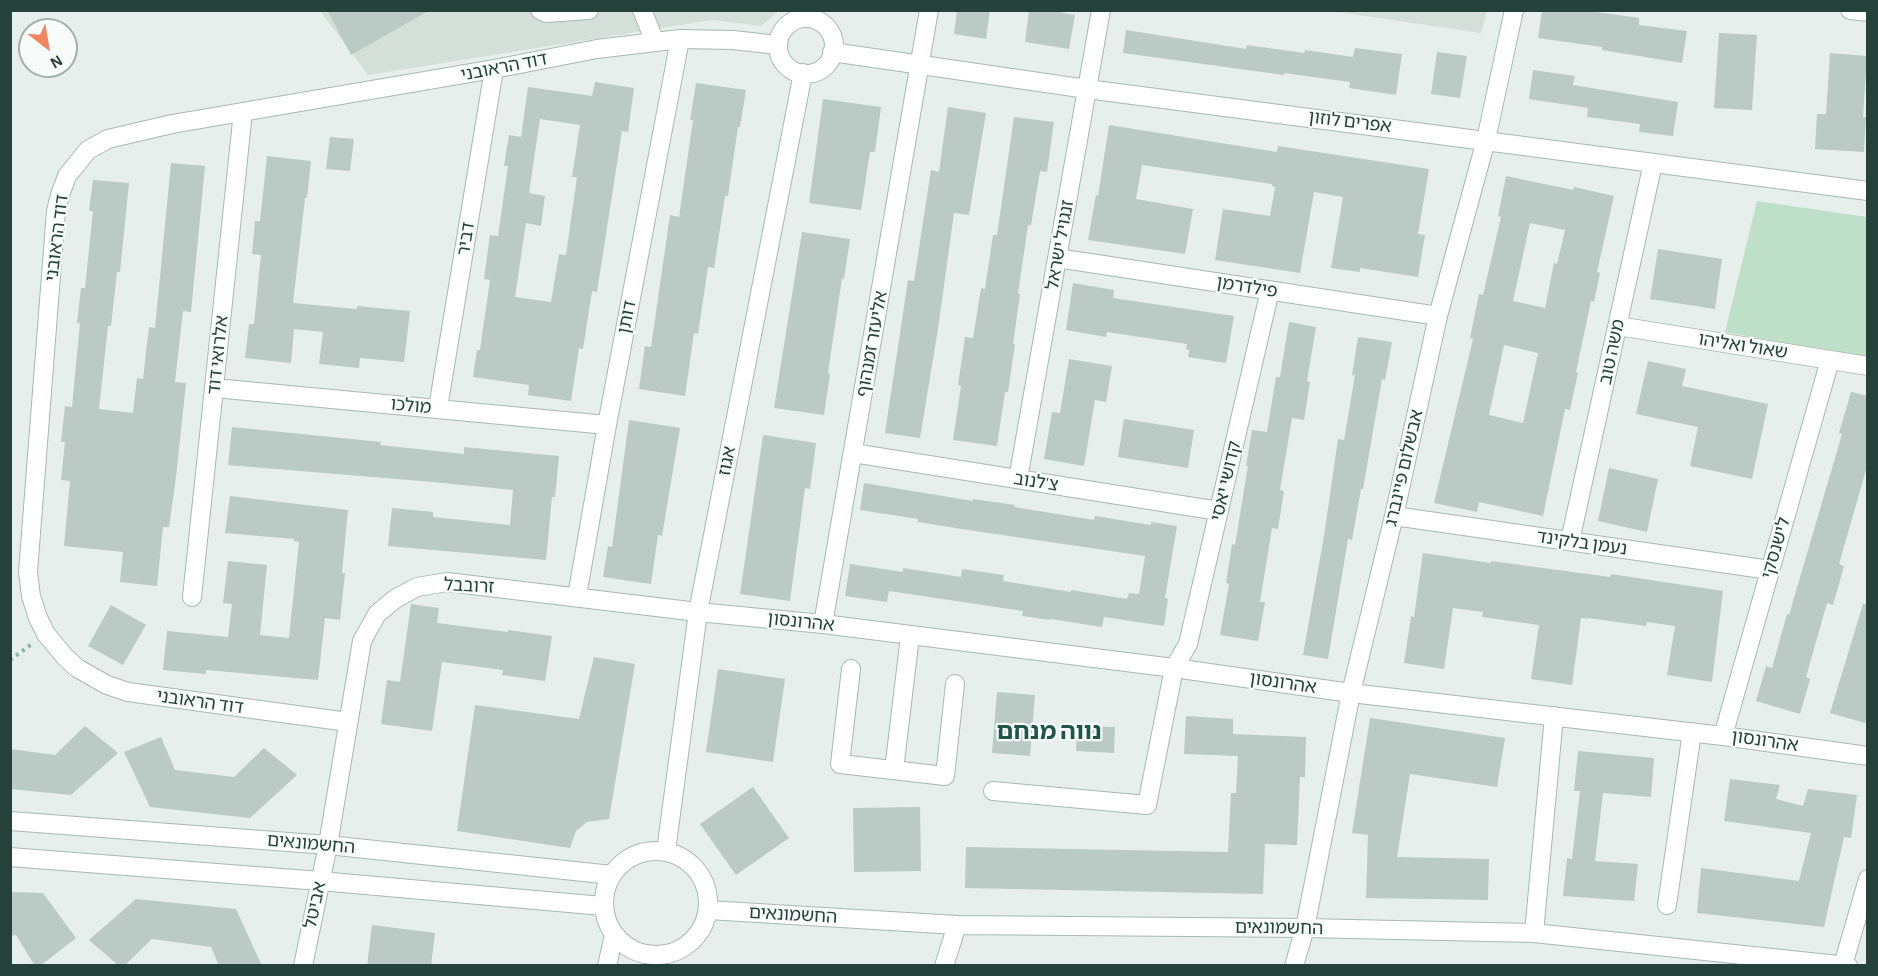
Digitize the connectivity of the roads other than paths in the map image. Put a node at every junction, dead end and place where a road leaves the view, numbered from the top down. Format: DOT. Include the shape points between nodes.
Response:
graph roads {
  1 [pos="540,10"];
  2 [pos="590,10"];
  3 [pos="634,10"];
  4 [pos="929,10"];
  5 [pos="1101,10"];
  6 [pos="1514,10"];
  7 [pos="1850,10"];
  8 [pos="642,11"];
  9 [pos="1868,12"];
  10 [pos="812,14"];
  11 [pos="680,39"];
  12 [pos="655,42"];
  13 [pos="778,45"];
  14 [pos="832,52"];
  15 [pos="921,65"];
  16 [pos="494,69"];
  17 [pos="803,73"];
  18 [pos="1087,89"];
  19 [pos="243,112"];
  20 [pos="1486,140"];
  21 [pos="1653,163"];
  22 [pos="1868,191"];
  23 [pos="1057,258"];
  24 [pos="1270,290"];
  25 [pos="1438,316"];
  26 [pos="1618,326"];
  27 [pos="1830,360"];
  28 [pos="1868,366"];
  29 [pos="215,387"];
  30 [pos="438,408"];
  31 [pos="607,425"];
  32 [pos="853,453"];
  33 [pos="1018,479"];
  34 [pos="1219,511"];
  35 [pos="1394,516"];
  36 [pos="1570,541"];
  37 [pos="1770,570"];
  38 [pos="577,596"];
  39 [pos="192,597"];
  40 [pos="698,612"];
  41 [pos="823,624"];
  42 [pos="910,636"];
  43 [pos="1174,668"];
  44 [pos="851,669"];
  45 [pos="955,684"];
  46 [pos="1351,693"];
  47 [pos="1554,716"];
  48 [pos="348,722"];
  49 [pos="1692,732"];
  50 [pos="1723,736"];
  51 [pos="1868,756"];
  52 [pos="894,770"];
  53 [pos="993,791"];
  54 [pos="10,821"];
  55 [pos="328,845"];
  56 [pos="666,851"];
  57 [pos="10,857"];
  58 [pos="612,875"];
  59 [pos="1868,879"];
  60 [pos="320,881"];
  61 [pos="1667,905"];
  62 [pos="603,906"];
  63 [pos="708,910"];
  64 [pos="957,925"];
  65 [pos="1305,928"];
  66 [pos="1534,933"];
  67 [pos="614,935"];
  68 [pos="1680,957"];
  69 [pos="653,961"];
  70 [pos="1846,965"];
  71 [pos="303,966"];
  72 [pos="607,966"];
  73 [pos="944,966"];
  74 [pos="1294,966"];
  1 -- 2 [label="street"];
  3 -- 8 [label="street"];
  4 -- 15 [label="street, אליעזר זמנהוף"];
  5 -- 18 [label="street, זנגויל ישראל"];
  6 -- 20 [label="street, אבשלום פיינברג"];
  7 -- 9 [label="street"];
  8 -- 12 [label="street"];
  10 -- 13 [label="street" via="788,24"];
  10 -- 14 [label="street" via="831,33"];
  11 -- 12 [label="street, דוד הראובני"];
  11 -- 13 [label="street, דוד הראובני"];
  11 -- 31 [label="street, דותן"];
  12 -- 16 [label="street, דוד הראובני"];
  13 -- 17 [label="street" via="782,61"];
  14 -- 15 [label="street, אפרים לוזון"];
  14 -- 17 [label="street" via="822,68"];
  15 -- 18 [label="street, אפרים לוזון"];
  15 -- 32 [label="street, אליעזר זמנהוף"];
  16 -- 19 [label="street, דוד הראובני"];
  16 -- 30 [label="street, דביר"];
  17 -- 40 [label="street, אגוז"];
  18 -- 20 [label="street, אפרים לוזון"];
  18 -- 23 [label="street, זנגויל ישראל"];
  19 -- 29 [label="street, אלרואי דוד"];
  19 -- 48 [label="street, דוד הראובני" via="108,140 88,150 68,176 56,211 28,572 31,596 46,634 65,657 106,685 128,692"];
  20 -- 21 [label="street, אפרים לוזון"];
  20 -- 25 [label="street, אבשלום פיינברג"];
  21 -- 22 [label="street, אפרים לוזון"];
  21 -- 26 [label="street, משה טוב"];
  23 -- 24 [label="street, פילדרמן"];
  23 -- 33 [label="street, זנגויל ישראל"];
  24 -- 25 [label="street, פילדרמן"];
  24 -- 34 [label="street, קדושי יאסי"];
  25 -- 35 [label="street, אבשלום פיינברג"];
  26 -- 27 [label="street, שאול ואליהו"];
  26 -- 36 [label="street, משה טוב"];
  27 -- 28 [label="street, שאול ואליהו"];
  27 -- 37 [label="street, לישנסקי"];
  29 -- 30 [label="street, מולכו"];
  29 -- 39 [label="street, אלרואי דוד"];
  30 -- 31 [label="street, מולכו"];
  31 -- 38 [label="street, דותן"];
  32 -- 33 [label="street, צ'לנוב"];
  32 -- 41 [label="street, אליעזר זמנהוף"];
  33 -- 34 [label="street, צ'לנוב"];
  34 -- 43 [label="street, קדושי יאסי" via="1188,644"];
  35 -- 36 [label="street, נעמן בלקינד"];
  35 -- 46 [label="street, אבשלום פיינברג"];
  36 -- 37 [label="street, נעמן בלקינד"];
  37 -- 50 [label="street, לישנסקי"];
  38 -- 40 [label="street, זרובבל"];
  38 -- 48 [label="street, זרובבל" via="447,582 417,587 395,599 377,614 362,640"];
  40 -- 41 [label="street, אהרונסון"];
  40 -- 56 [label="street, אגוז"];
  41 -- 42 [label="street, אהרונסון"];
  42 -- 43 [label="street, אהרונסון"];
  42 -- 52 [label="street"];
  43 -- 46 [label="street, אהרונסון"];
  43 -- 53 [label="street, קדושי יאסי" via="1147,805"];
  44 -- 52 [label="street" via="840,764"];
  45 -- 52 [label="street" via="945,776"];
  46 -- 47 [label="street, אהרונסון"];
  46 -- 65 [label="street, אבשלום פיינברג"];
  47 -- 49 [label="street, אהרונסון"];
  47 -- 66 [label="street"];
  48 -- 55 [label="street, זרובבל"];
  49 -- 50 [label="street, אהרונסון"];
  49 -- 61 [label="street"];
  50 -- 51 [label="street, אהרונסון"];
  54 -- 55 [label="street, החשמונאים"];
  55 -- 58 [label="street, החשמונאים"];
  55 -- 60 [label="street, אביטל"];
  56 -- 58 [label="street" via="636,855"];
  56 -- 63 [label="street" via="690,863 699,873 709,897"];
  57 -- 60 [label="street, החשמונאים"];
  58 -- 62 [label="street"];
  59 -- 70 [label="street"];
  60 -- 62 [label="street, החשמונאים"];
  60 -- 71 [label="street, אביטל"];
  62 -- 67 [label="street"];
  63 -- 64 [label="street, החשמונאים"];
  63 -- 69 [label="street" via="704,925 690,943"];
  64 -- 65 [label="street, החשמונאים"];
  64 -- 73 [label="street"];
  65 -- 66 [label="street, החשמונאים"];
  65 -- 74 [label="street, אבשלום פיינברג"];
  66 -- 68 [label="street, החשמונאים"];
  67 -- 69 [label="street" via="625,946"];
  67 -- 72 [label="street"];
  68 -- 70 [label="street, החשמונאים"];
}
